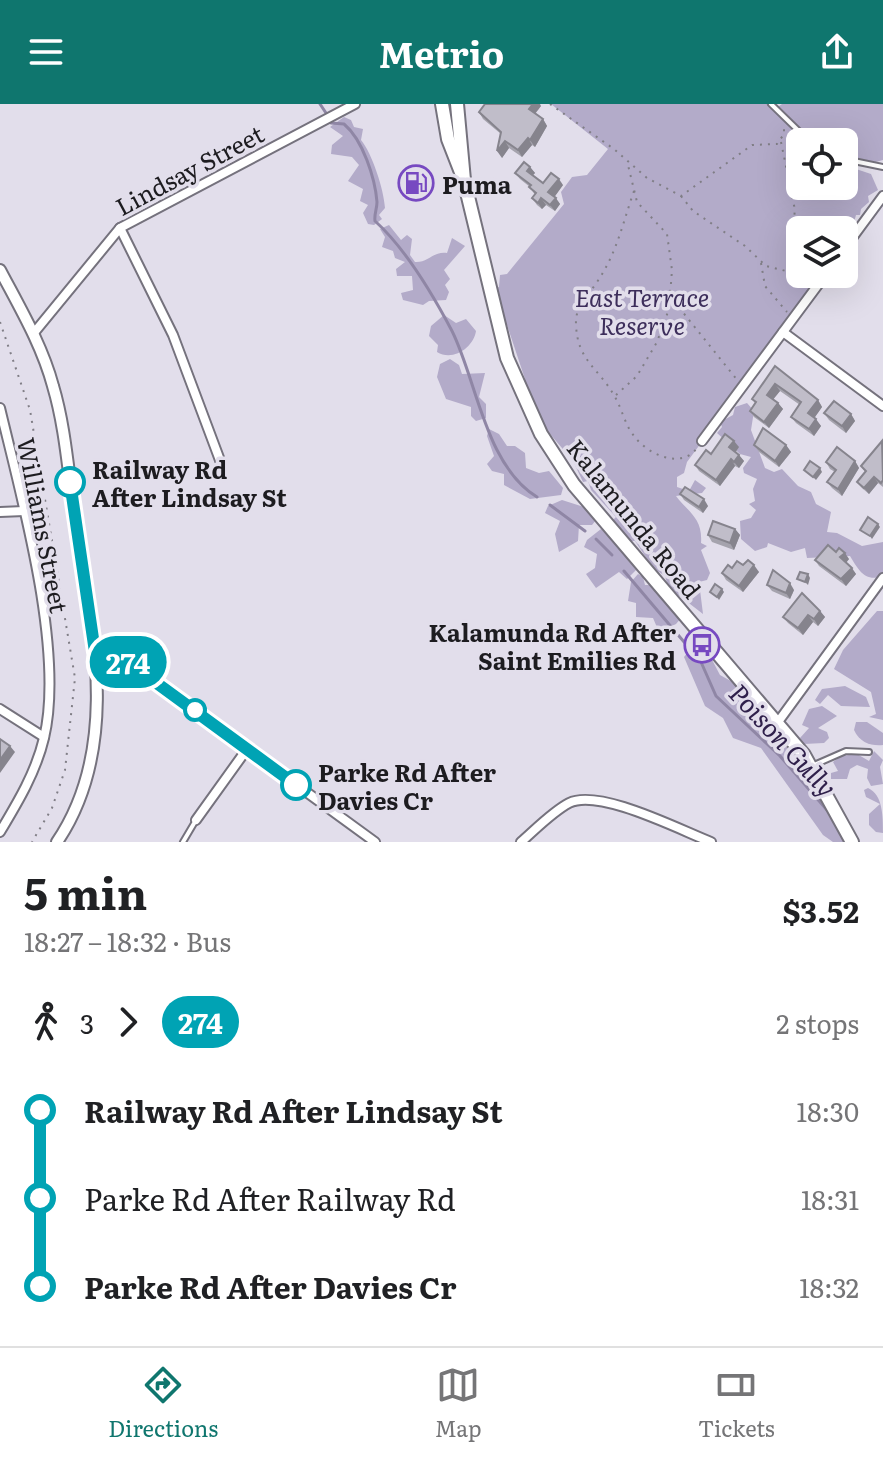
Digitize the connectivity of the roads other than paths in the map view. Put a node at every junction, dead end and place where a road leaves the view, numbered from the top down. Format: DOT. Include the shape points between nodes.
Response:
graph roads {
  1 [pos="355,104"];
  2 [pos="442,104"];
  3 [pos="457,104"];
  4 [pos="771,104"];
  5 [pos="795,128"];
  6 [pos="858,162"];
  7 [pos="883,167"];
  8 [pos="464,180"];
  9 [pos="883,196"];
  10 [pos="120,228"];
  11 [pos="858,230"];
  12 [pos="0,270"];
  13 [pos="815,288"];
  14 [pos="783,332"];
  15 [pos="33,334"];
  16 [pos="883,406"];
  17 [pos="0,408"];
  18 [pos="702,441"];
  19 [pos="221,463"];
  20 [pos="24,511"];
  21 [pos="0,512"];
  22 [pos="883,578"];
  23 [pos="95,652"];
  24 [pos="0,709"];
  25 [pos="778,722"];
  26 [pos="44,737"];
  27 [pos="247,749"];
  28 [pos="869,752"];
  29 [pos="812,766"];
  30 [pos="196,820"];
  31 [pos="0,832"];
  32 [pos="57,842"];
  33 [pos="183,842"];
  34 [pos="375,842"];
  35 [pos="521,842"];
  36 [pos="711,842"];
  37 [pos="852,842"];
  1 -- 10 [label="street, Lindsay Street"];
  2 -- 8 [label="main road, Kalamunda Road"];
  3 -- 8 [label="main road, Kalamunda Road"];
  4 -- 5 [label="lane"];
  6 -- 7 [label="lane"];
  8 -- 25 [label="main road, Kalamunda Road" via="507,358 546,444 574,485"];
  9 -- 11 [label="street"];
  10 -- 15 [label="street, Lindsay Street"];
  10 -- 19 [label="street" via="173,335"];
  12 -- 15 [label="street"];
  13 -- 14 [label="street"];
  14 -- 16 [label="street"];
  14 -- 18 [label="street"];
  15 -- 23 [label="street" via="56,396"];
  17 -- 20 [label="street, Williams Street"];
  20 -- 21 [label="street"];
  20 -- 26 [label="street, Williams Street" via="48,662"];
  22 -- 25 [label="street"];
  23 -- 27 [label="street" via="121,657"];
  23 -- 32 [label="street" via="90,767"];
  24 -- 26 [label="street"];
  25 -- 29 [label="main road, Kalamunda Road"];
  26 -- 31 [label="street, Williams Street" via="34,771"];
  27 -- 30 [label="street"];
  27 -- 34 [label="street"];
  28 -- 29 [label="lane" via="846,751"];
  29 -- 37 [label="main road, Kalamunda Road"];
  30 -- 33 [label="lane"];
  35 -- 36 [label="street" via="569,803 589,799"];
}
